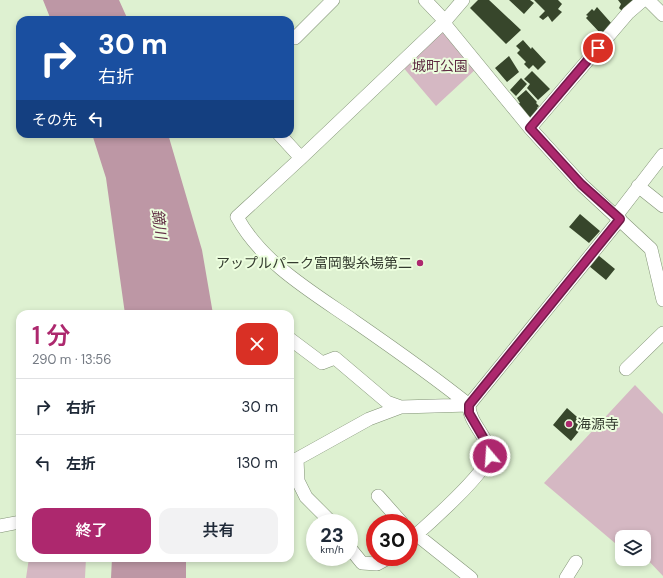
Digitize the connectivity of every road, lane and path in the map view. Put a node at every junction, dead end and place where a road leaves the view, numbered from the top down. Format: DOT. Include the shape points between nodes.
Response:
graph roads {
  1 [pos="333,0"];
  2 [pos="425,0"];
  3 [pos="463,0"];
  4 [pos="643,0"];
  5 [pos="648,0"];
  6 [pos="663,15"];
  7 [pos="445,20"];
  8 [pos="295,38"];
  9 [pos="530,128"];
  10 [pos="283,138"];
  11 [pos="663,155"];
  12 [pos="301,158"];
  13 [pos="638,186"];
  14 [pos="663,206"];
  15 [pos="618,218"];
  16 [pos="663,300"];
  17 [pos="663,333"];
  18 [pos="294,342"];
  19 [pos="626,369"];
  20 [pos="469,405"];
  21 [pos="401,407"];
  22 [pos="378,496"];
  23 [pos="323,514"];
  24 [pos="394,514"];
  25 [pos="16,523"];
  26 [pos="0,526"];
  27 [pos="418,530"];
  28 [pos="418,539"];
  29 [pos="358,557"];
  30 [pos="576,562"];
  31 [pos="366,563"];
  32 [pos="471,578"];
  33 [pos="566,578"];
  1 -- 8 [label="street"];
  2 -- 7 [label="street"];
  3 -- 7 [label="street"];
  4 -- 9 [label="street" via="628,13"];
  5 -- 6 [label="street"];
  7 -- 9 [label="street" via="447,27"];
  7 -- 12 [label="street"];
  9 -- 15 [label="street" via="581,184"];
  10 -- 12 [label="street"];
  11 -- 13 [label="street"];
  12 -- 20 [label="street" via="236,217 245,232 272,260 305,287"];
  13 -- 14 [label="street"];
  13 -- 15 [label="street"];
  15 -- 16 [label="street" via="651,249"];
  15 -- 20 [label="street"];
  17 -- 19 [label="street"];
  18 -- 21 [label="street" via="322,363 335,358 387,402"];
  20 -- 21 [label="street"];
  20 -- 27 [label="street" via="469,413 487,444 490,456 481,472"];
  21 -- 23 [label="street" via="369,419 297,459 298,481 306,497"];
  22 -- 24 [label="street"];
  25 -- 26 [label="street"];
  28 -- 32 [label="street"];
  29 -- 31 [label="street"];
  30 -- 33 [label="street"];
}
